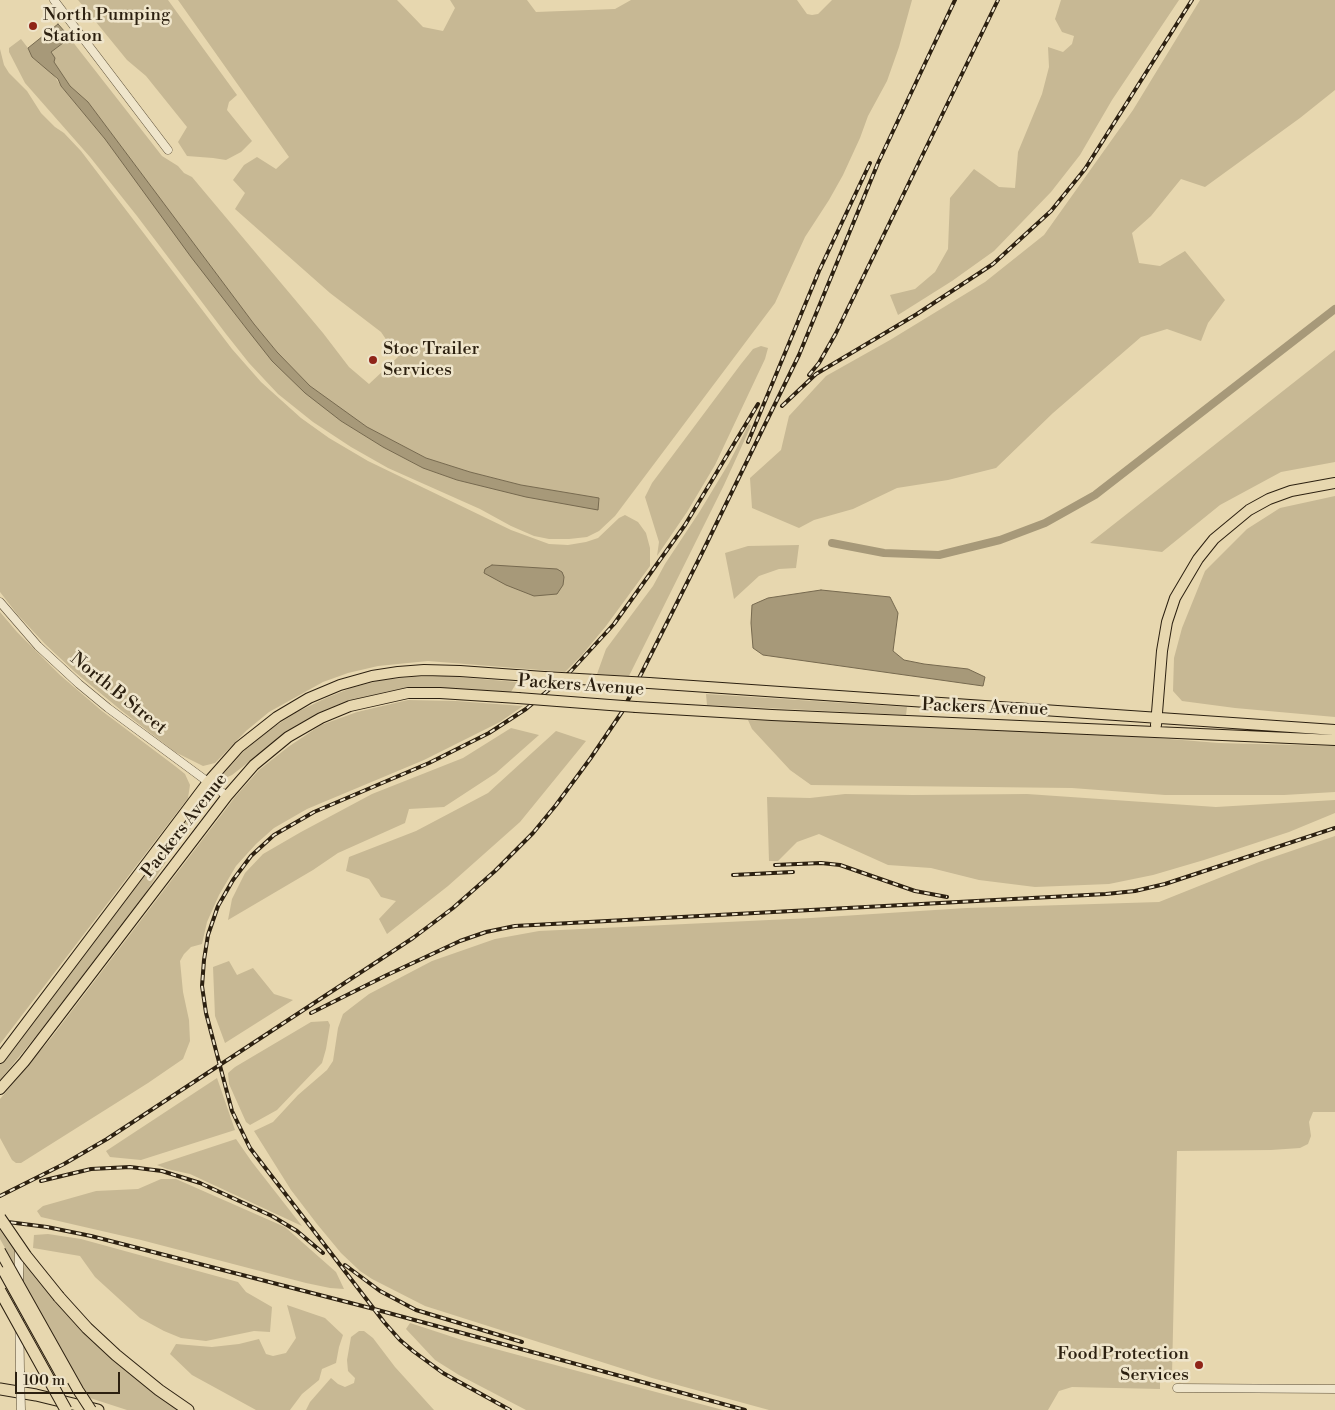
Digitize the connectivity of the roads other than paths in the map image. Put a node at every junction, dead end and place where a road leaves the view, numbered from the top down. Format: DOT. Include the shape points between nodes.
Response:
graph roads {
  1 [pos="54,0"];
  2 [pos="168,150"];
  3 [pos="1335,483"];
  4 [pos="0,602"];
  5 [pos="1157,718"];
  6 [pos="1335,730"];
  7 [pos="1156,732"];
  8 [pos="1335,740"];
  9 [pos="208,782"];
  10 [pos="227,796"];
  11 [pos="0,1058"];
  12 [pos="0,1089"];
  13 [pos="0,1218"];
  14 [pos="19,1243"];
  15 [pos="0,1251"];
  16 [pos="0,1265"];
  17 [pos="0,1290"];
  18 [pos="1177,1388"];
  19 [pos="1335,1388"];
  20 [pos="0,1389"];
  21 [pos="21,1410"];
  22 [pos="66,1410"];
  23 [pos="83,1410"];
  24 [pos="91,1410"];
  25 [pos="98,1410"];
  26 [pos="188,1410"];
  1 -- 2 [label="street"];
  3 -- 5 [label="main road" via="1292,491 1249,510 1220,534 1198,559 1175,598 1168,622 1162,651"];
  4 -- 9 [label="street, North B Street" via="38,646 79,684"];
  5 -- 6 [label="main road, Packers Avenue"];
  5 -- 7 [label="main road"];
  5 -- 9 [label="main road, Packers Avenue, bridge" via="424,670 372,676 309,698 271,722 239,748"];
  7 -- 8 [label="main road, Packers Avenue"];
  7 -- 10 [label="main road, Packers Avenue, bridge" via="772,715 440,692 408,693 350,706 321,718 288,737 254,765"];
  9 -- 10 [label="street, North B Street"];
  9 -- 11 [label="main road, Packers Avenue"];
  10 -- 12 [label="main road, Packers Avenue"];
  13 -- 26 [label="highway, bridge" via="26,1256 87,1328 159,1390"];
  14 -- 21 [label="street, bridge"];
  15 -- 24 [label="main road, bridge"];
  16 -- 23 [label="main road, bridge"];
  17 -- 22 [label="highway, bridge"];
  18 -- 19 [label="street"];
  20 -- 25 [label="highway" via="36,1394"];
}
